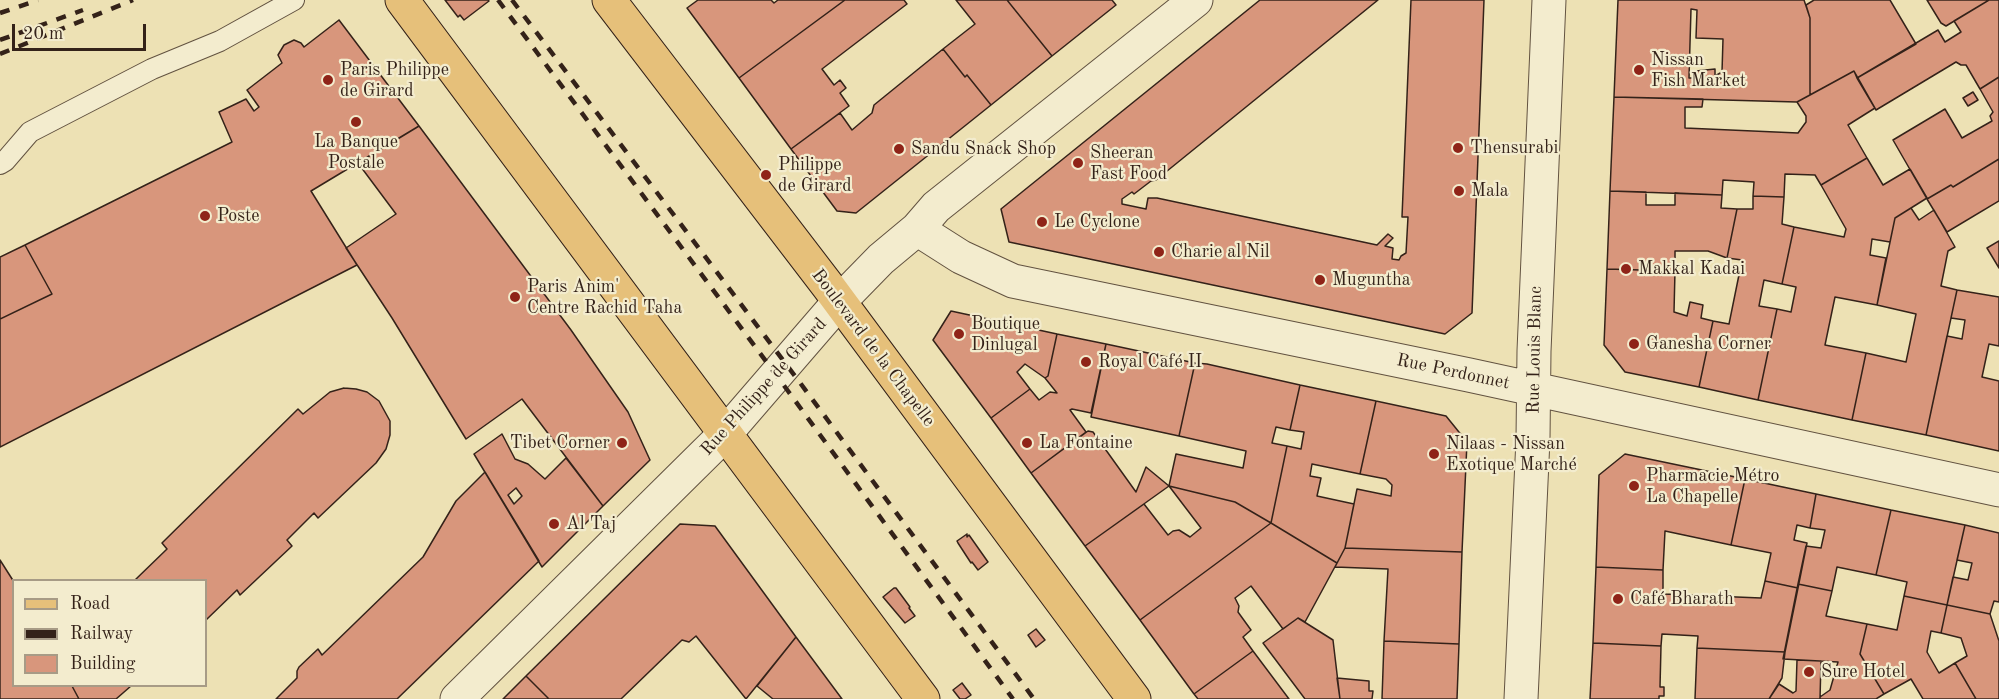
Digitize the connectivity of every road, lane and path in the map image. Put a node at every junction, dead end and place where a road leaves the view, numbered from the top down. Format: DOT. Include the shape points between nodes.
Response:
graph roads {
  1 [pos="294,0"];
  2 [pos="402,0"];
  3 [pos="609,0"];
  4 [pos="1196,0"];
  5 [pos="1549,0"];
  6 [pos="0,164"];
  7 [pos="917,229"];
  8 [pos="839,302"];
  9 [pos="1534,389"];
  10 [pos="725,435"];
  11 [pos="1999,490"];
  12 [pos="457,699"];
  13 [pos="923,699"];
  14 [pos="1134,699"];
  15 [pos="1521,699"];
  1 -- 6 [label="lane" via="220,41 152,69 30,132"];
  2 -- 10 [label="main road"];
  3 -- 8 [label="main road, Boulevard de la Chapelle"];
  4 -- 7 [label="street, Rue Philippe de Girard" via="958,188"];
  5 -- 9 [label="street, Rue Louis Blanc"];
  7 -- 8 [label="street, Rue Philippe de Girard"];
  7 -- 9 [label="street, Rue Perdonnet" via="961,257 1013,281"];
  8 -- 10 [label="street, Rue Philippe de Girard"];
  8 -- 14 [label="main road, Boulevard de la Chapelle"];
  9 -- 11 [label="street, Rue Perdonnet"];
  9 -- 15 [label="street, Rue Louis Blanc"];
  10 -- 12 [label="street, Rue Philippe de Girard"];
  10 -- 13 [label="main road"];
}
